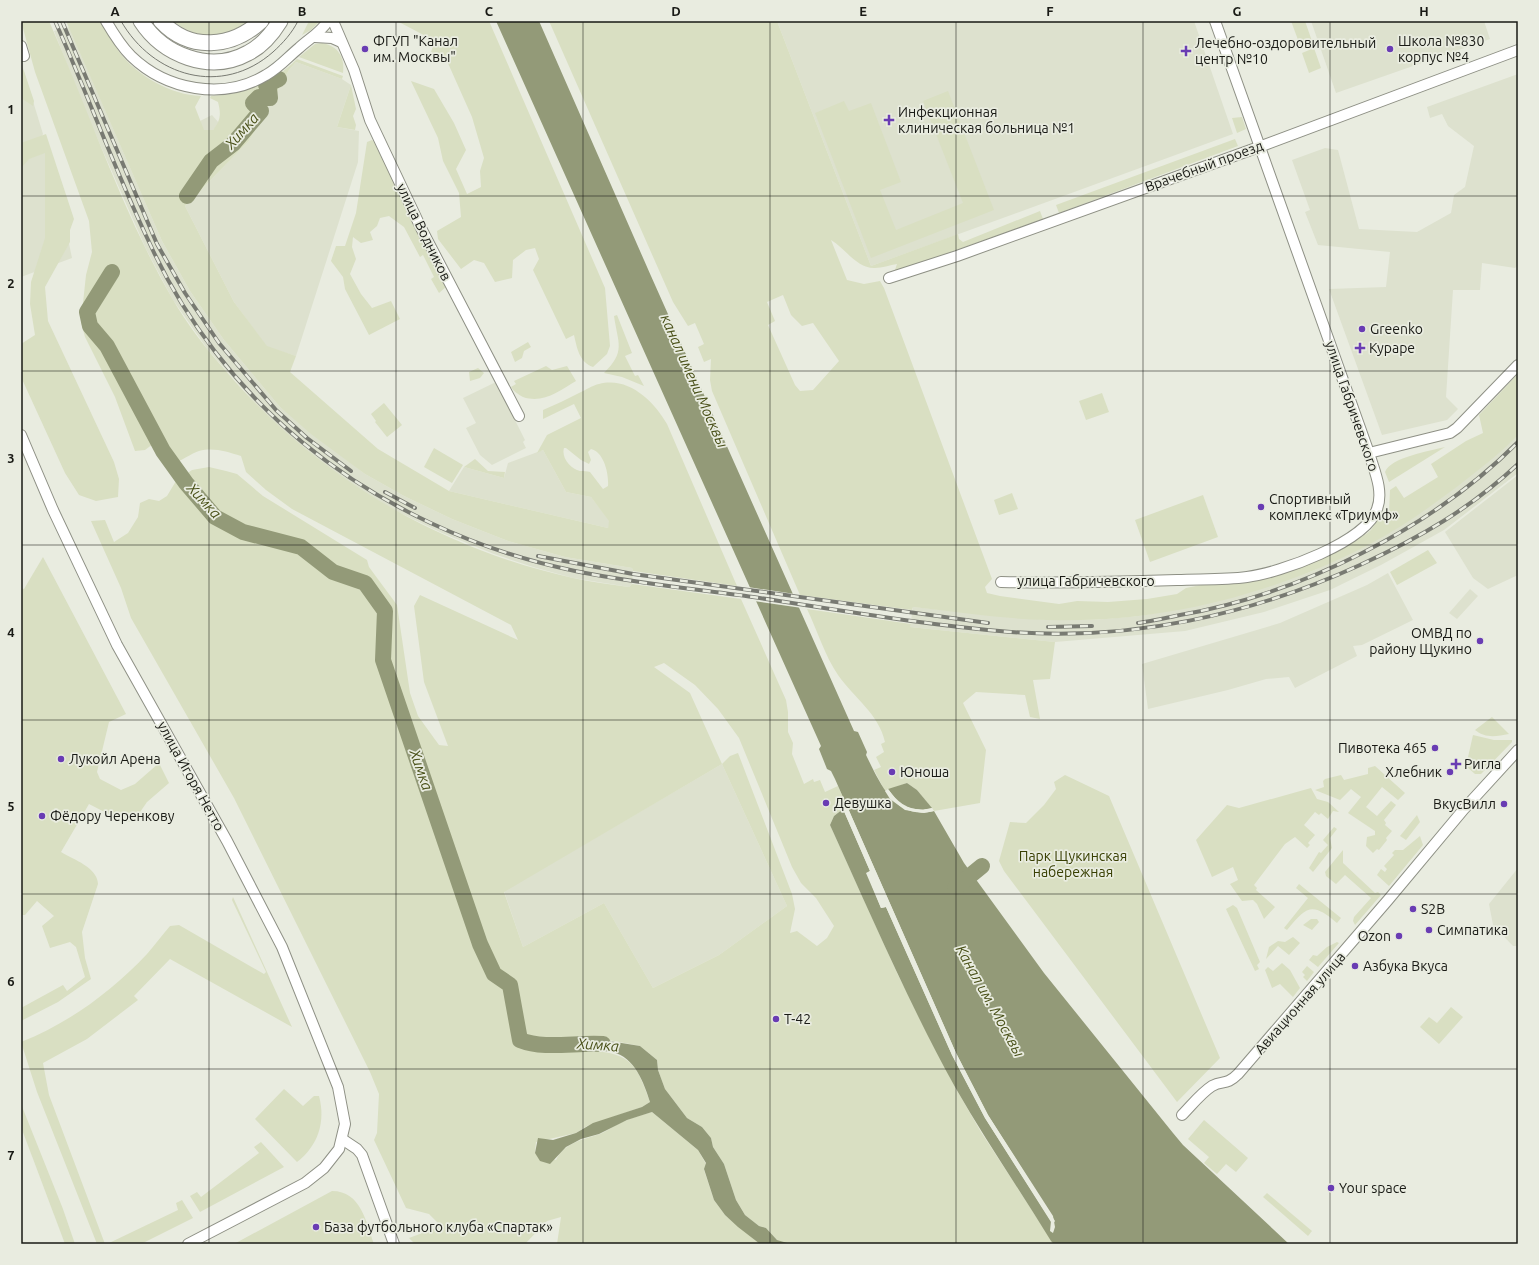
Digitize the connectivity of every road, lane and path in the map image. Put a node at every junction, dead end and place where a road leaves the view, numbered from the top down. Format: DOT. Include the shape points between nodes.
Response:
graph roads {
  1 [pos="106,21"];
  2 [pos="141,21"];
  3 [pos="161,21"];
  4 [pos="261,21"];
  5 [pos="280,21"];
  6 [pos="328,21"];
  7 [pos="333,21"];
  8 [pos="1215,21"];
  9 [pos="315,37"];
  10 [pos="342,42"];
  11 [pos="1518,50"];
  12 [pos="1259,147"];
  13 [pos="889,278"];
  14 [pos="1518,365"];
  15 [pos="519,416"];
  16 [pos="21,435"];
  17 [pos="1369,453"];
  18 [pos="1001,582"];
  19 [pos="1518,750"];
  20 [pos="1182,1115"];
  21 [pos="342,1139"];
  22 [pos="188,1244"];
  23 [pos="394,1244"];
  1 -- 9 [label="street" via="130,55 144,67 170,81 187,87 205,89 241,86 265,76"];
  2 -- 5 [label="main road" via="160,44 176,54 208,61 226,61 247,54 265,40"];
  3 -- 4 [label="main road" via="186,40 204,44 228,42 251,30"];
  6 -- 9 [label="street"];
  7 -- 10 [label="street, улица Водников"];
  8 -- 12 [label="street, улица Габричевского"];
  9 -- 10 [label="street" via="332,38"];
  10 -- 15 [label="street, улица Водников" via="370,120 419,224"];
  11 -- 12 [label="street, Врачебный проезд"];
  12 -- 13 [label="street, Врачебный проезд"];
  12 -- 17 [label="street, улица Габричевского"];
  14 -- 17 [label="street" via="1450,433"];
  16 -- 21 [label="street, улица Игоря Нетто" via="117,645 227,840 282,948 338,1087 345,1124"];
  17 -- 18 [label="street, улица Габричевского" via="1379,489 1379,503 1374,517 1353,536 1305,560 1248,577 1082,584"];
  19 -- 20 [label="street, Авиационная улица" via="1464,809 1238,1074 1227,1083 1209,1088"];
  21 -- 22 [label="street" via="339,1149 324,1168 305,1182"];
  21 -- 23 [label="street" via="358,1149 362,1155"];
}
